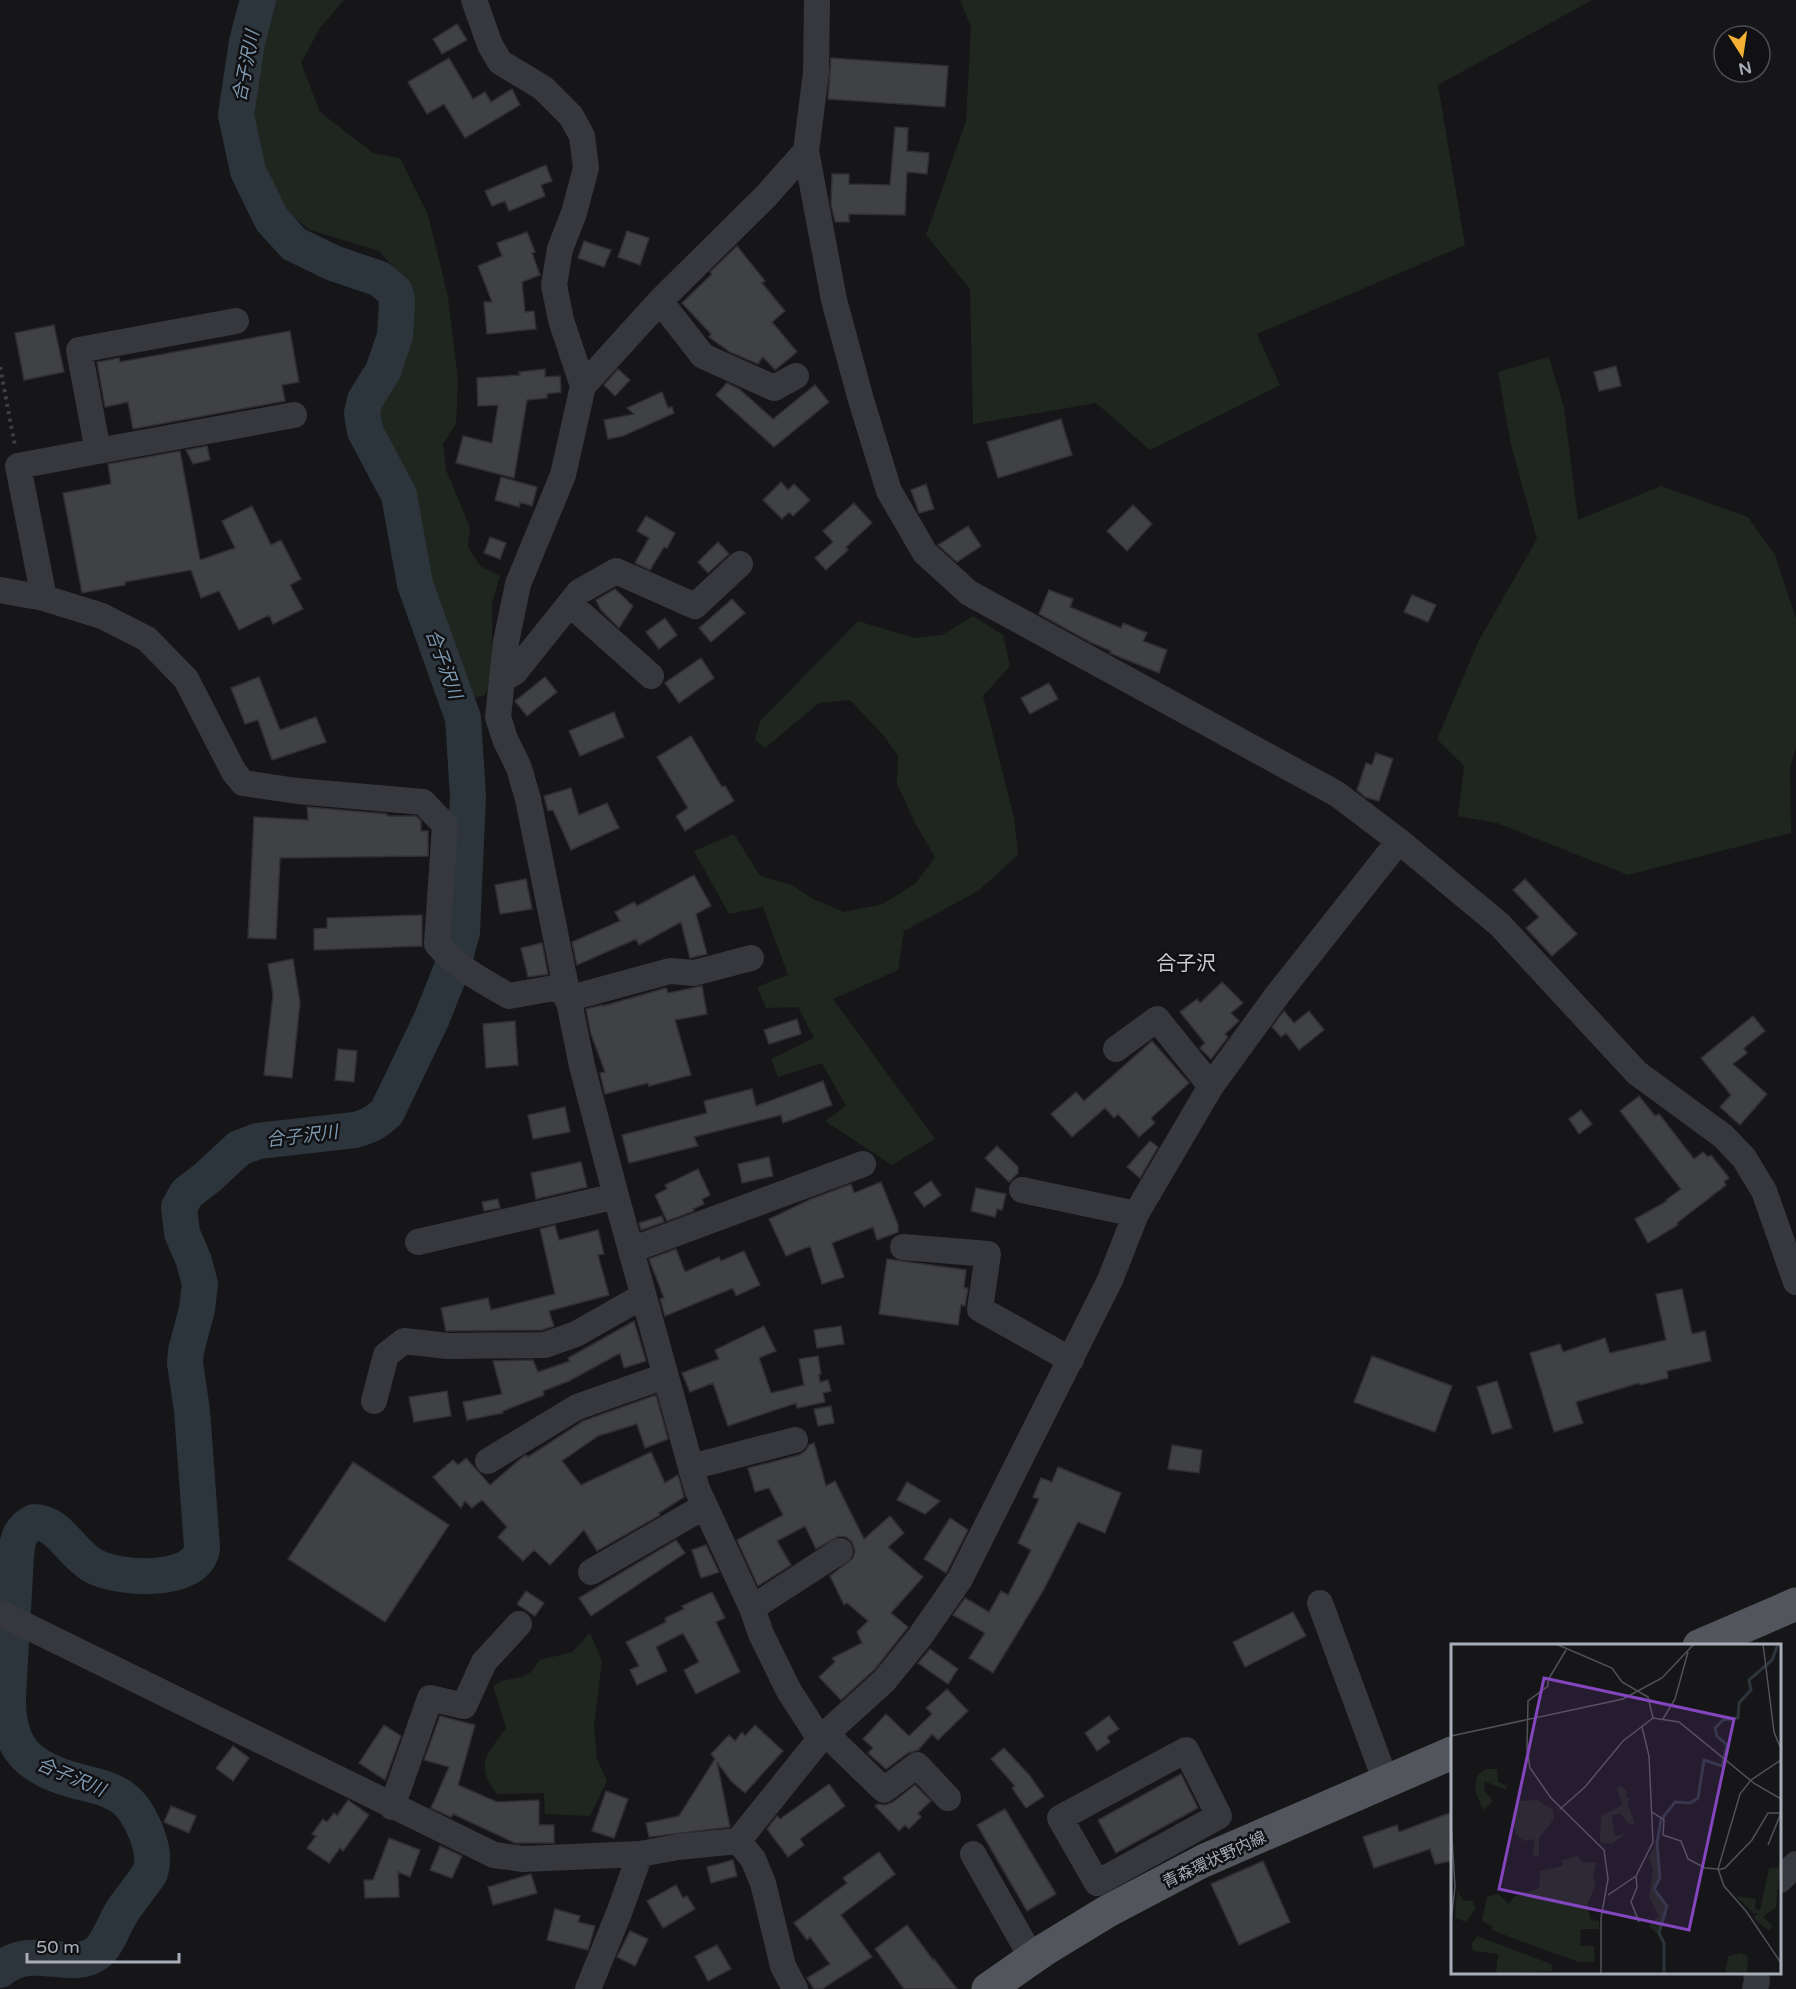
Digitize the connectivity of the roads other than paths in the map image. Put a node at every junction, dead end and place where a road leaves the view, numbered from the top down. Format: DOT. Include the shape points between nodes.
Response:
graph roads {
  1 [pos="474,0"];
  2 [pos="817,0"];
  3 [pos="806,151"];
  4 [pos="660,301"];
  5 [pos="236,321"];
  6 [pos="796,376"];
  7 [pos="583,386"];
  8 [pos="294,415"];
  9 [pos="98,451"];
  10 [pos="740,564"];
  11 [pos="0,590"];
  12 [pos="44,598"];
  13 [pos="570,604"];
  14 [pos="651,676"];
  15 [pos="502,679"];
  16 [pos="1399,841"];
  17 [pos="751,958"];
  18 [pos="566,992"];
  19 [pos="1116,1049"];
  20 [pos="1211,1086"];
  21 [pos="863,1164"];
  22 [pos="1022,1190"];
  23 [pos="616,1197"];
  24 [pos="1136,1214"];
  25 [pos="418,1242"];
  26 [pos="903,1247"];
  27 [pos="630,1250"];
  28 [pos="1796,1282"];
  29 [pos="643,1296"];
  30 [pos="1071,1360"];
  31 [pos="665,1376"];
  32 [pos="374,1401"];
  33 [pos="795,1440"];
  34 [pos="488,1461"];
  35 [pos="691,1467"];
  36 [pos="705,1506"];
  37 [pos="840,1551"];
  38 [pos="591,1572"];
  39 [pos="1320,1603"];
  40 [pos="1796,1604"];
  41 [pos="752,1608"];
  42 [pos="0,1613"];
  43 [pos="519,1624"];
  44 [pos="1704,1644"];
  45 [pos="823,1736"];
  46 [pos="1451,1753"];
  47 [pos="1386,1782"];
  48 [pos="948,1798"];
  49 [pos="392,1807"];
  50 [pos="738,1841"];
  51 [pos="640,1854"];
  52 [pos="974,1854"];
  53 [pos="1796,1864"];
  54 [pos="1781,1878"];
  55 [pos="1122,1887"];
  56 [pos="1032,1958"];
  57 [pos="1756,1974"];
  58 [pos="588,1989"];
  59 [pos="795,1989"];
  60 [pos="988,1989"];
  61 [pos="1755,1989"];
  1 -- 7 [label="street" via="500,62 543,88 571,116 582,136 586,168 560,249 554,285"];
  2 -- 3 [label="street" via="816,74"];
  3 -- 4 [label="street"];
  3 -- 16 [label="street" via="834,300 861,400 889,491 925,553 969,593 1337,794"];
  4 -- 6 [label="street" via="703,356 774,388"];
  4 -- 7 [label="street"];
  5 -- 9 [label="street" via="79,350"];
  7 -- 15 [label="street" via="563,475 518,584"];
  8 -- 9 [label="street"];
  9 -- 12 [label="street" via="18,466"];
  10 -- 13 [label="street" via="695,606 616,571 579,592"];
  11 -- 12 [label="street"];
  12 -- 18 [label="street" via="102,616 147,639 186,679 243,783 423,802 445,825 437,944 480,979 509,996"];
  13 -- 14 [label="street"];
  13 -- 15 [label="street" via="515,672"];
  15 -- 18 [label="street" via="498,717 528,799"];
  16 -- 20 [label="street"];
  16 -- 28 [label="street" via="1500,925 1637,1073 1723,1136 1744,1158 1764,1191"];
  17 -- 18 [label="street" via="694,973 670,971"];
  18 -- 23 [label="street"];
  19 -- 20 [label="street" via="1157,1018"];
  20 -- 24 [label="street"];
  21 -- 27 [label="street"];
  22 -- 24 [label="street"];
  23 -- 25 [label="street"];
  23 -- 27 [label="street"];
  24 -- 30 [label="street" via="1110,1280"];
  26 -- 30 [label="street" via="988,1254 980,1309"];
  27 -- 29 [label="street"];
  29 -- 31 [label="street"];
  29 -- 32 [label="street" via="576,1334 545,1345 448,1346 404,1341 386,1355"];
  30 -- 45 [label="street" via="960,1579 884,1680"];
  31 -- 34 [label="street" via="577,1407"];
  31 -- 35 [label="street"];
  33 -- 35 [label="street"];
  35 -- 36 [label="street"];
  36 -- 38 [label="street"];
  36 -- 41 [label="street"];
  37 -- 41 [label="street"];
  39 -- 47 [label="street"];
  40 -- 44 [label="main road"];
  41 -- 45 [label="street" via="789,1691"];
  42 -- 49 [label="street"];
  43 -- 49 [label="street" via="484,1662 464,1706 430,1698"];
  45 -- 48 [label="street" via="884,1790 917,1765"];
  45 -- 50 [label="street"];
  46 -- 47 [label="main road, 青森環状野内線"];
  47 -- 55 [label="main road, 青森環状野内線" via="1203,1861"];
  49 -- 51 [label="street" via="494,1855 523,1859"];
  50 -- 51 [label="street"];
  50 -- 59 [label="street" via="753,1859 763,1883 783,1966"];
  51 -- 58 [label="street"];
  52 -- 56 [label="street"];
  53 -- 54 [label="street"];
  55 -- 55 [label="street" via="1097,1883 1060,1818 1186,1750 1219,1816"];
  55 -- 56 [label="main road, 青森環状野内線"];
  56 -- 60 [label="main road, 青森環状野内線"];
  57 -- 61 [label="street"];
}
